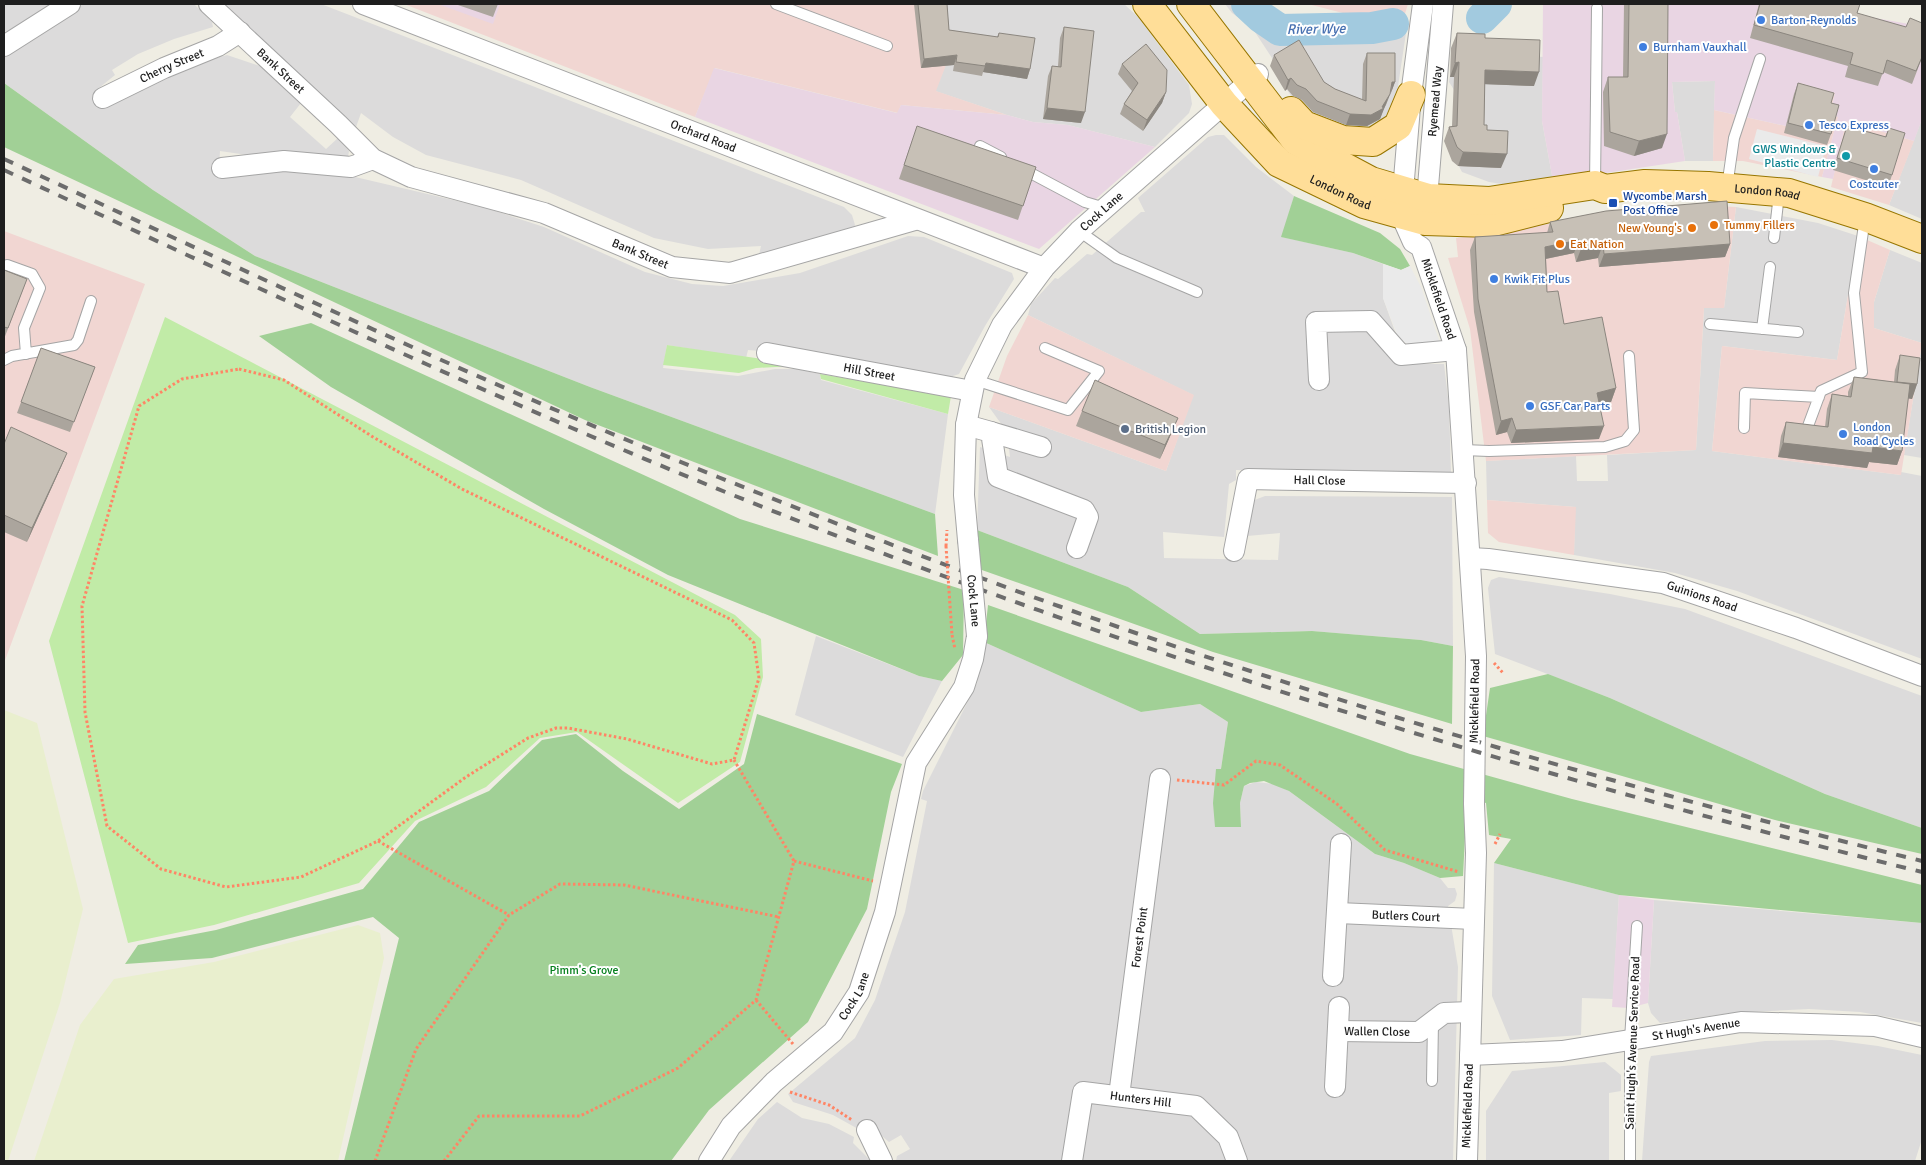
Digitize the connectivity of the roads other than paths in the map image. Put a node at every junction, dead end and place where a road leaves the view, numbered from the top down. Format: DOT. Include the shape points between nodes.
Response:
graph roads {
  1 [pos="70,4"];
  2 [pos="209,4"];
  3 [pos="363,4"];
  4 [pos="776,4"];
  5 [pos="1147,4"];
  6 [pos="1173,4"];
  7 [pos="1191,4"];
  8 [pos="1423,4"];
  9 [pos="1443,4"];
  10 [pos="1597,8"];
  11 [pos="240,32"];
  12 [pos="4,46"];
  13 [pos="887,46"];
  14 [pos="1760,59"];
  15 [pos="1241,89"];
  16 [pos="1411,95"];
  17 [pos="103,98"];
  18 [pos="980,146"];
  19 [pos="373,159"];
  20 [pos="222,168"];
  21 [pos="1727,188"];
  22 [pos="1599,190"];
  23 [pos="1779,193"];
  24 [pos="1105,208"];
  25 [pos="1416,215"];
  26 [pos="1865,217"];
  27 [pos="915,220"];
  28 [pos="1079,231"];
  29 [pos="1774,238"];
  30 [pos="1922,239"];
  31 [pos="7,265"];
  32 [pos="1770,267"];
  33 [pos="1044,268"];
  34 [pos="1198,292"];
  35 [pos="91,301"];
  36 [pos="1710,324"];
  37 [pos="1762,329"];
  38 [pos="1798,332"];
  39 [pos="1045,348"];
  40 [pos="1456,350"];
  41 [pos="766,353"];
  42 [pos="26,354"];
  43 [pos="1629,356"];
  44 [pos="4,360"];
  45 [pos="1319,380"];
  46 [pos="973,386"];
  47 [pos="1819,397"];
  48 [pos="966,426"];
  49 [pos="1808,426"];
  50 [pos="1744,428"];
  51 [pos="991,432"];
  52 [pos="1041,447"];
  53 [pos="1463,450"];
  54 [pos="1466,483"];
  55 [pos="1077,548"];
  56 [pos="1234,551"];
  57 [pos="1471,558"];
  58 [pos="1922,676"];
  59 [pos="1160,779"];
  60 [pos="1342,844"];
  61 [pos="1338,913"];
  62 [pos="1474,919"];
  63 [pos="1637,926"];
  64 [pos="1333,976"];
  65 [pos="1339,1007"];
  66 [pos="1470,1012"];
  67 [pos="1433,1021"];
  68 [pos="1338,1031"];
  69 [pos="1922,1037"];
  70 [pos="1630,1040"];
  71 [pos="1470,1055"];
  72 [pos="1432,1081"];
  73 [pos="1335,1087"];
  74 [pos="1119,1096"];
  75 [pos="867,1130"];
  76 [pos="709,1161"];
  77 [pos="882,1161"];
  78 [pos="1072,1161"];
  79 [pos="1237,1161"];
  80 [pos="1467,1161"];
  81 [pos="1630,1161"];
  1 -- 12 [label="street"];
  2 -- 11 [label="street, Bank Street"];
  3 -- 27 [label="street, Orchard Road"];
  4 -- 13 [label="lane"];
  5 -- 15 [label="main road, London Road"];
  6 -- 15 [label="main road"];
  7 -- 15 [label="main road, London Road" via="1212,29"];
  8 -- 16 [label="street, Ryemead Way"];
  9 -- 25 [label="street, Ryemead Way"];
  10 -- 22 [label="lane"];
  11 -- 17 [label="street, Cherry Street" via="218,46"];
  11 -- 19 [label="street, Bank Street"];
  14 -- 21 [label="lane" via="1734,138"];
  15 -- 16 [label="main road" via="1304,125 1343,140 1373,142 1398,126"];
  15 -- 24 [label="street, Cock Lane"];
  15 -- 25 [label="main road, London Road" via="1296,140 1371,181"];
  16 -- 25 [label="street, Ryemead Way"];
  18 -- 24 [label="lane" via="1085,202"];
  19 -- 20 [label="street" via="351,167 284,161"];
  19 -- 27 [label="street, Bank Street" via="411,177 544,213 672,267 730,273"];
  21 -- 22 [label="main road, London Road" via="1644,184"];
  21 -- 23 [label="main road, London Road"];
  22 -- 25 [label="main road, London Road" via="1489,201"];
  23 -- 26 [label="main road, London Road"];
  23 -- 29 [label="lane"];
  24 -- 28 [label="street, Cock Lane"];
  25 -- 40 [label="street, Micklefield Road"];
  26 -- 30 [label="main road, London Road"];
  26 -- 47 [label="lane" via="1854,293 1862,372 1821,391"];
  27 -- 33 [label="street, Orchard Road"];
  28 -- 33 [label="street, Cock Lane"];
  28 -- 34 [label="lane" via="1117,258"];
  31 -- 42 [label="lane" via="32,274 40,288 24,328"];
  32 -- 37 [label="lane"];
  33 -- 46 [label="street, Cock Lane" via="1002,325"];
  35 -- 42 [label="lane" via="74,345"];
  36 -- 37 [label="lane"];
  37 -- 38 [label="lane"];
  39 -- 46 [label="lane" via="1099,371 1068,410"];
  40 -- 45 [label="street" via="1401,354 1371,321 1316,322"];
  40 -- 53 [label="street, Micklefield Road"];
  41 -- 46 [label="street, Hill Street"];
  42 -- 44 [label="lane"];
  43 -- 53 [label="lane" via="1634,430 1625,441 1605,446"];
  46 -- 48 [label="street, Cock Lane"];
  47 -- 49 [label="lane"];
  47 -- 50 [label="lane" via="1745,393"];
  48 -- 51 [label="street"];
  48 -- 76 [label="street, Cock Lane, bridge" via="964,495 977,636 973,659 964,687 916,763 884,912 859,992 833,1032 774,1082 731,1126"];
  51 -- 52 [label="street"];
  51 -- 55 [label="street" via="998,477 1084,510 1088,517"];
  53 -- 54 [label="street, Micklefield Road"];
  54 -- 56 [label="street, Hall Close" via="1248,479"];
  54 -- 57 [label="street, Micklefield Road"];
  57 -- 58 [label="street, Guinions Road" via="1663,584 1796,628"];
  57 -- 62 [label="street, Micklefield Road" via="1476,656"];
  59 -- 74 [label="street, Forest Point"];
  60 -- 61 [label="street"];
  61 -- 62 [label="street, Butlers Court"];
  61 -- 64 [label="street"];
  62 -- 66 [label="street, Micklefield Road"];
  63 -- 70 [label="lane, Saint Hugh's Avenue Service Road"];
  65 -- 68 [label="street, Wallen Close"];
  66 -- 67 [label="street, Wallen Close" via="1444,1013"];
  66 -- 71 [label="street, Micklefield Road"];
  67 -- 68 [label="street, Wallen Close" via="1419,1032"];
  67 -- 72 [label="lane"];
  68 -- 73 [label="street, Wallen Close"];
  69 -- 70 [label="street, St Hugh's Avenue" via="1875,1026 1741,1022"];
  70 -- 71 [label="street, St Hugh's Avenue" via="1562,1051"];
  70 -- 81 [label="lane, Saint Hugh's Avenue Service Road"];
  71 -- 80 [label="street, Micklefield Road"];
  74 -- 78 [label="street, Hunters Hill" via="1083,1092"];
  74 -- 79 [label="street, Hunters Hill" via="1196,1106 1228,1137"];
  75 -- 77 [label="street"];
}
